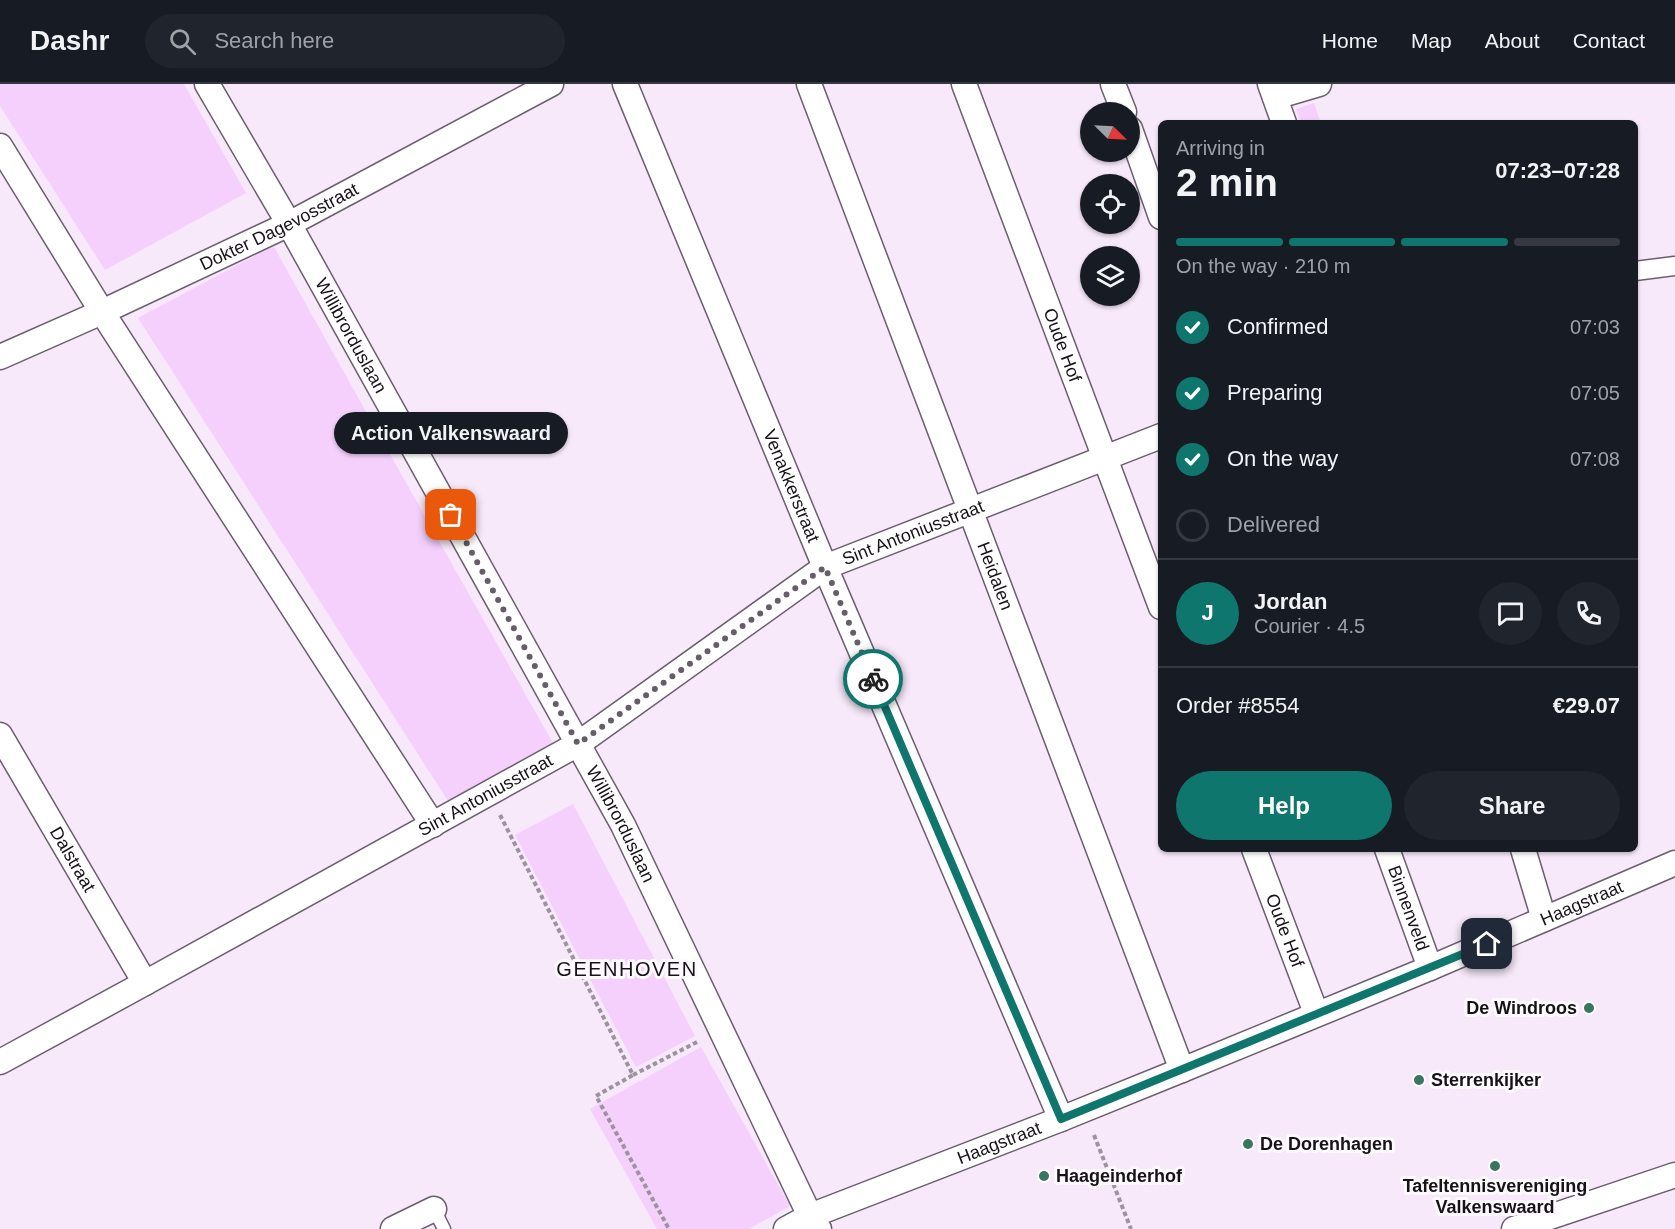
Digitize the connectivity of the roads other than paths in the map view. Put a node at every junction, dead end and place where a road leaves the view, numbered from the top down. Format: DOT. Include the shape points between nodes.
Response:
graph roads {
  1 [pos="207,84"];
  2 [pos="551,84"];
  3 [pos="625,84"];
  4 [pos="809,84"];
  5 [pos="964,84"];
  6 [pos="1113,84"];
  7 [pos="1319,84"];
  8 [pos="1273,91"];
  9 [pos="1120,102"];
  10 [pos="1283,120"];
  11 [pos="0,146"];
  12 [pos="1140,157"];
  13 [pos="1158,208"];
  14 [pos="289,224"];
  15 [pos="1675,266"];
  16 [pos="1638,271"];
  17 [pos="102,312"];
  18 [pos="0,357"];
  19 [pos="1158,437"];
  20 [pos="1104,458"];
  21 [pos="971,510"];
  22 [pos="825,567"];
  23 [pos="1158,599"];
  24 [pos="0,735"];
  25 [pos="578,744"];
  26 [pos="433,825"];
  27 [pos="1255,852"];
  28 [pos="1388,852"];
  29 [pos="1524,852"];
  30 [pos="1675,863"];
  31 [pos="1544,919"];
  32 [pos="1430,968"];
  33 [pos="146,984"];
  34 [pos="1316,1013"];
  35 [pos="0,1062"];
  36 [pos="1182,1070"];
  37 [pos="1061,1119"];
  38 [pos="1675,1175"];
  39 [pos="439,1219"];
  40 [pos="814,1222"];
  41 [pos="393,1229"];
  42 [pos="786,1229"];
  43 [pos="1514,1229"];
  1 -- 14 [label="street, Willibrorduslaan"];
  2 -- 14 [label="street, Dokter Dagevosstraat"];
  3 -- 22 [label="street, Venakkerstraat"];
  4 -- 21 [label="street, Heidalen"];
  5 -- 20 [label="street, Oude Hof"];
  6 -- 9 [label="street"];
  7 -- 8 [label="street"];
  8 -- 10 [label="street"];
  11 -- 17 [label="street"];
  12 -- 13 [label="street"];
  14 -- 17 [label="street, Dokter Dagevosstraat"];
  14 -- 25 [label="street, Willibrorduslaan"];
  15 -- 16 [label="street"];
  17 -- 18 [label="street, Dokter Dagevosstraat"];
  17 -- 26 [label="street"];
  19 -- 20 [label="street, Sint Antoniusstraat"];
  20 -- 21 [label="street, Sint Antoniusstraat"];
  20 -- 23 [label="street, Oude Hof"];
  21 -- 22 [label="street, Sint Antoniusstraat"];
  21 -- 36 [label="street, Heidalen"];
  22 -- 25 [label="street, Sint Antoniusstraat"];
  22 -- 37 [label="street, Venakkerstraat"];
  24 -- 33 [label="street, Dalstraat"];
  25 -- 26 [label="street, Sint Antoniusstraat"];
  25 -- 40 [label="street, Willibrorduslaan" via="623,825"];
  26 -- 33 [label="street, Sint Antoniusstraat"];
  27 -- 34 [label="street, Oude Hof"];
  28 -- 32 [label="street, Binnenveld"];
  29 -- 31 [label="street"];
  30 -- 31 [label="street, Haagstraat"];
  31 -- 32 [label="street, Haagstraat"];
  32 -- 34 [label="street, Haagstraat"];
  33 -- 35 [label="street, Sint Antoniusstraat"];
  34 -- 36 [label="street, Haagstraat"];
  36 -- 37 [label="street, Haagstraat"];
  37 -- 40 [label="street, Haagstraat"];
  38 -- 43 [label="street"];
  39 -- 41 [label="street"];
  40 -- 42 [label="street, Haagstraat"];
}
